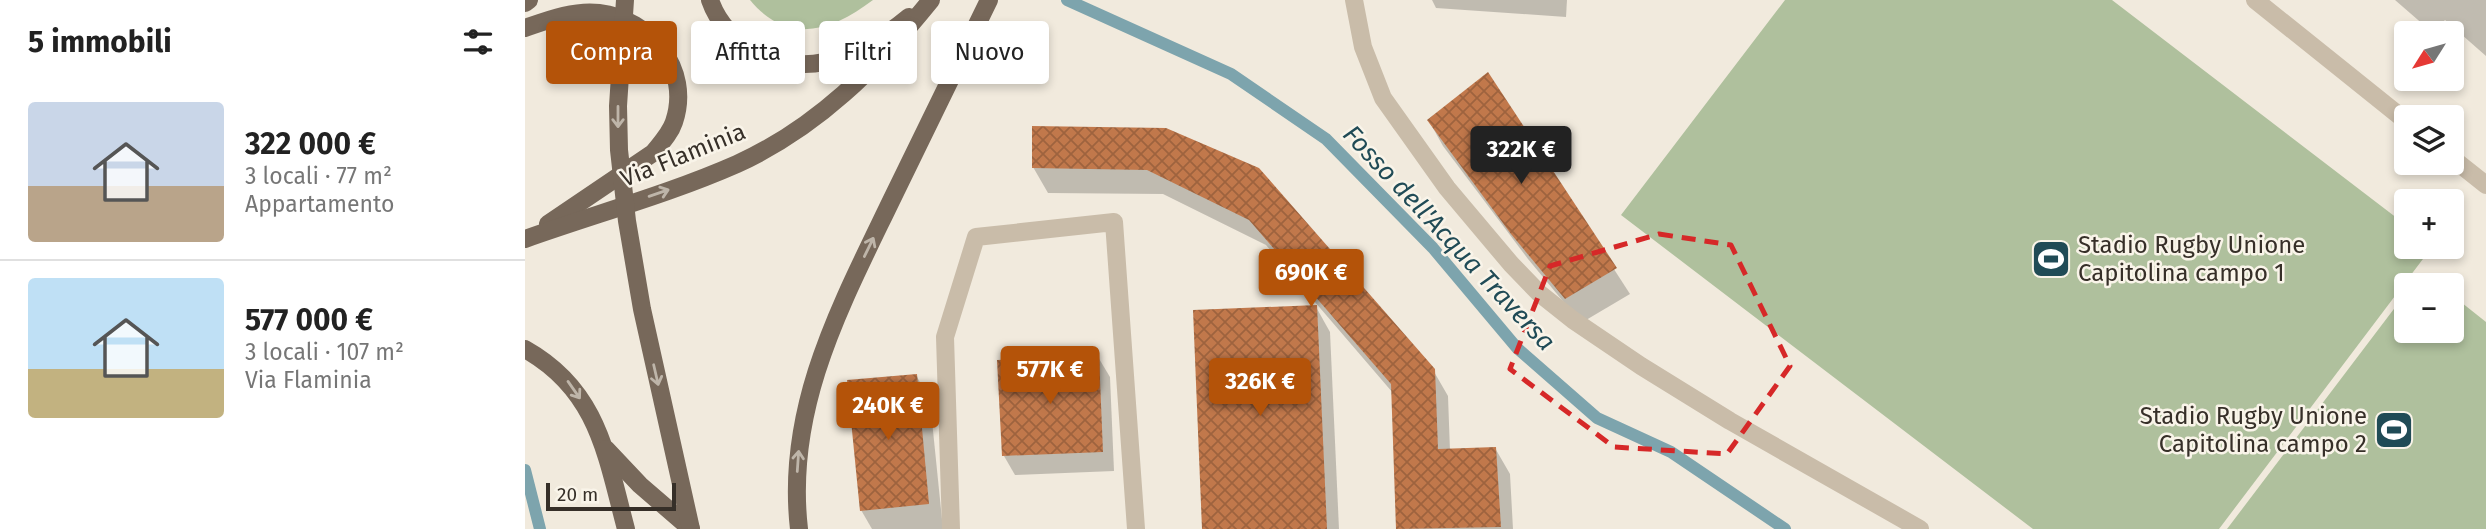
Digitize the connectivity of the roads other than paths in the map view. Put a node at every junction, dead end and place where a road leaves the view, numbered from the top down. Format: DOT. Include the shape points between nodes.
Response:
graph roads {
  1 [pos="625,0"];
  2 [pos="710,0"];
  3 [pos="931,0"];
  4 [pos="989,0"];
  5 [pos="1354,0"];
  6 [pos="2255,0"];
  7 [pos="525,28"];
  8 [pos="2394,111"];
  9 [pos="2464,168"];
  10 [pos="2486,185"];
  11 [pos="526,238"];
  12 [pos="525,349"];
  13 [pos="604,446"];
  14 [pos="626,529"];
  15 [pos="691,529"];
  16 [pos="799,529"];
  17 [pos="951,529"];
  18 [pos="1136,529"];
  19 [pos="1920,529"];
  1 -- 15 [label="main road, one-way, bridge" via="618,117 627,220"];
  2 -- 3 [label="main road" via="726,27 745,46 767,57 800,64 823,63 848,54 897,27"];
  11 -- 3 [label="main road, Via Flaminia, one-way" via="715,172 765,148 861,79"];
  16 -- 4 [label="main road, one-way" via="799,440 821,356"];
  5 -- 19 [label="lane" via="1363,47 1383,98 1447,188 1539,293 1641,366"];
  6 -- 8 [label="lane"];
  7 -- 11 [label="main road" via="597,13 633,22 647,32 669,61 678,100 671,129 653,153"];
  9 -- 10 [label="lane"];
  12 -- 13 [label="main road, one-way" via="571,384"];
  13 -- 14 [label="main road"];
  13 -- 15 [label="main road"];
  17 -- 18 [label="lane" via="945,337 976,237 1114,222"];
}
